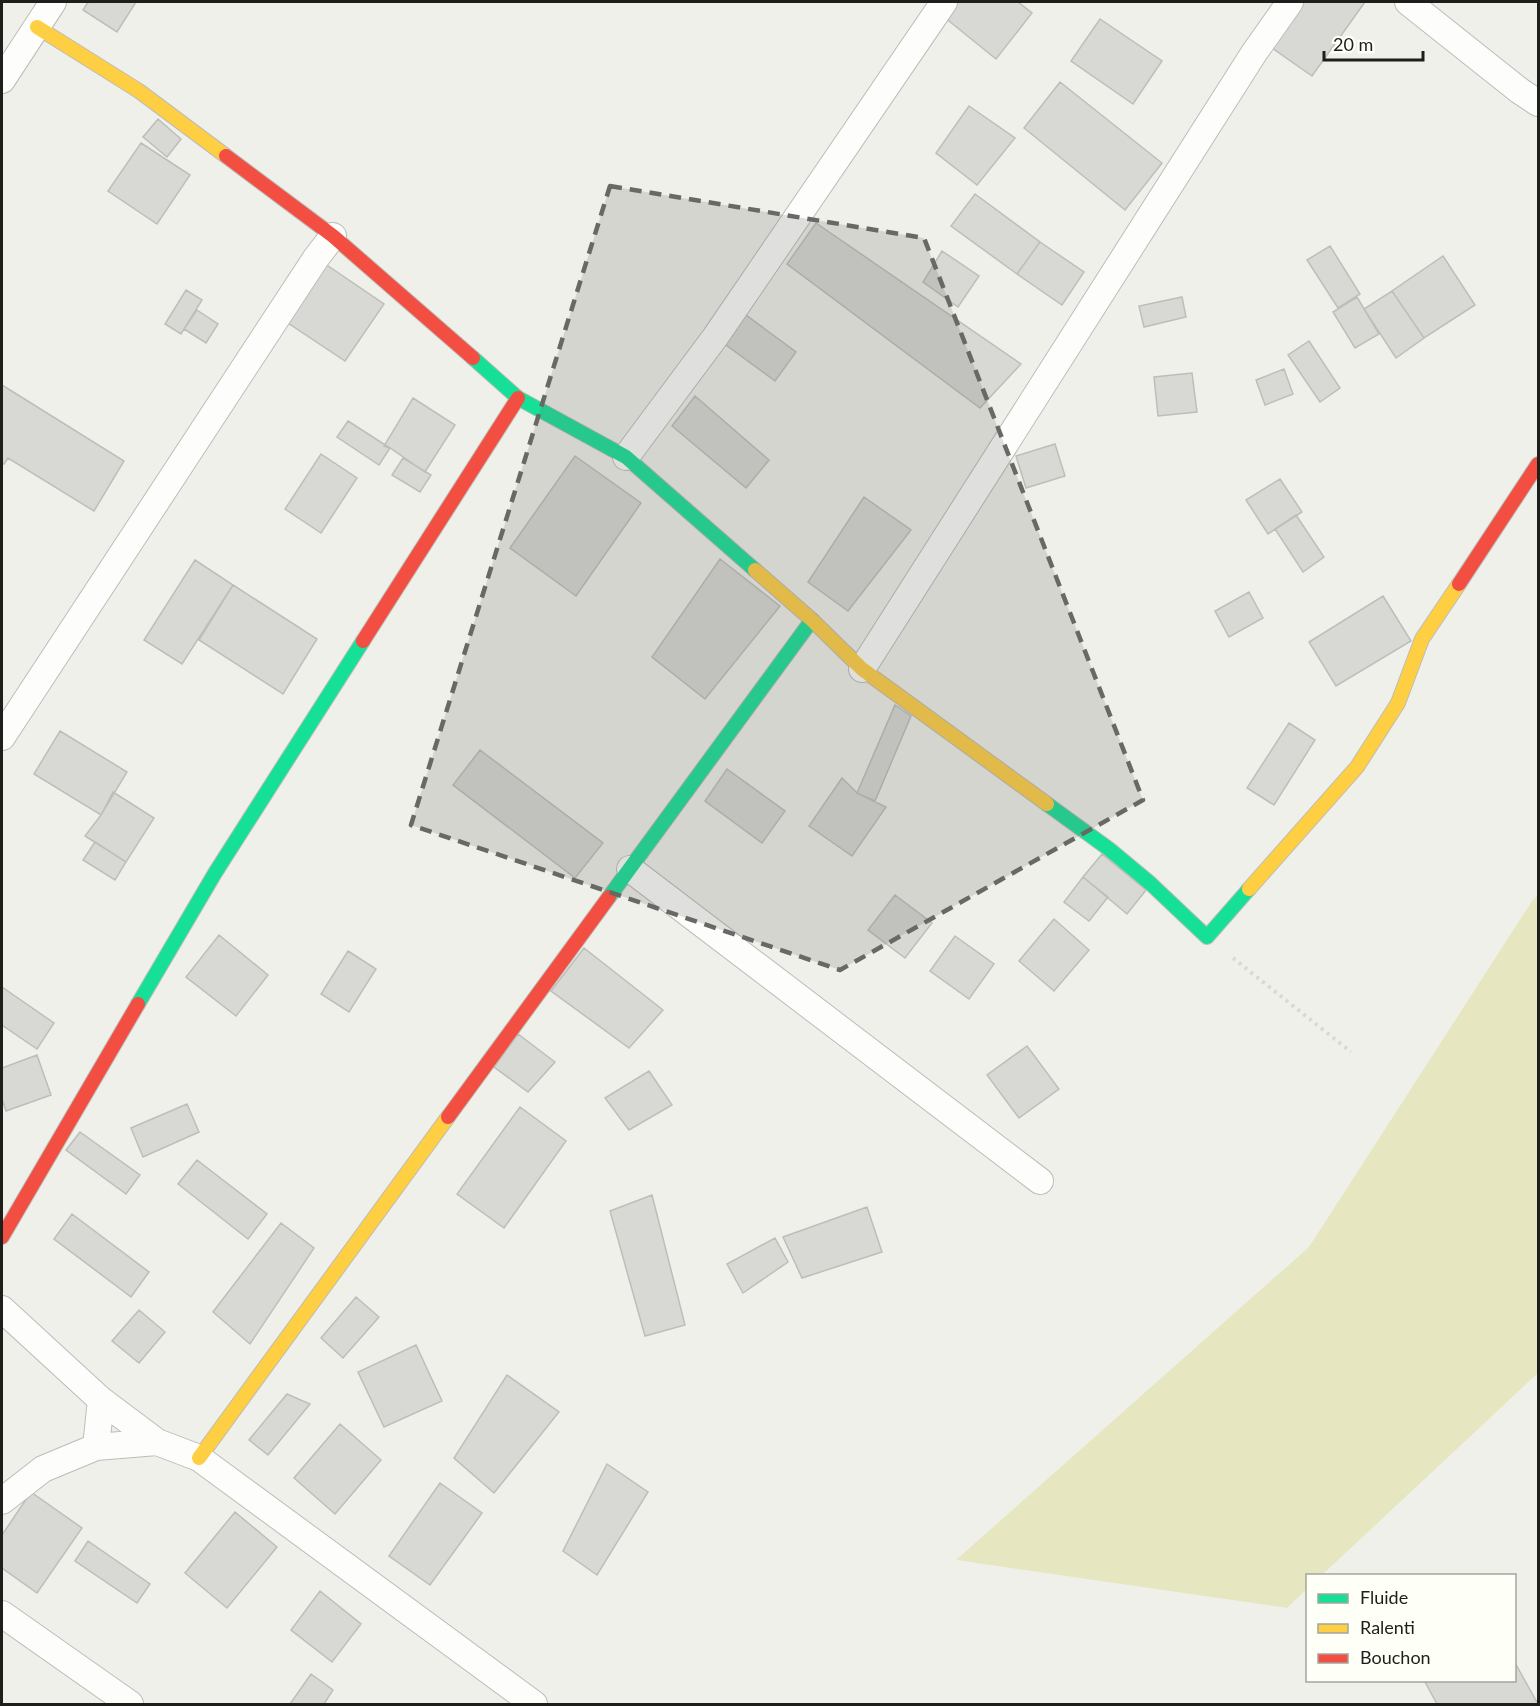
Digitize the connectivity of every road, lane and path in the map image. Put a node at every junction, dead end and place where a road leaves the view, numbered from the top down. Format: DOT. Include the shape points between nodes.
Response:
graph roads {
  1 [pos="53,2"];
  2 [pos="944,2"];
  3 [pos="1290,2"];
  4 [pos="1408,2"];
  5 [pos="37,27"];
  6 [pos="5,69"];
  7 [pos="1539,103"];
  8 [pos="333,236"];
  9 [pos="518,398"];
  10 [pos="626,457"];
  11 [pos="1539,464"];
  12 [pos="812,620"];
  13 [pos="862,669"];
  14 [pos="2,737"];
  15 [pos="630,869"];
  16 [pos="1207,937"];
  17 [pos="1351,1052"];
  18 [pos="1040,1181"];
  19 [pos="2,1237"];
  20 [pos="2,1309"];
  21 [pos="101,1400"];
  22 [pos="157,1442"];
  23 [pos="96,1447"];
  24 [pos="199,1458"];
  25 [pos="2,1501"];
  26 [pos="2,1614"];
  27 [pos="130,1704"];
  28 [pos="534,1704"];
  1 -- 5 [label="street"];
  2 -- 10 [label="street" via="716,336"];
  3 -- 13 [label="street" via="1254,52"];
  4 -- 7 [label="street"];
  5 -- 6 [label="street"];
  5 -- 8 [label="street" via="139,91"];
  8 -- 9 [label="street"];
  8 -- 14 [label="street"];
  9 -- 10 [label="street"];
  9 -- 19 [label="street" via="215,873"];
  10 -- 12 [label="street"];
  11 -- 16 [label="street" via="1422,639 1398,703 1357,767"];
  12 -- 13 [label="street"];
  12 -- 15 [label="street"];
  13 -- 16 [label="street" via="1109,849"];
  15 -- 18 [label="street"];
  15 -- 24 [label="street"];
  16 -- 17 [label="path"];
  20 -- 21 [label="street"];
  21 -- 22 [label="street"];
  21 -- 23 [label="street"];
  22 -- 23 [label="street"];
  22 -- 24 [label="street"];
  23 -- 25 [label="street" via="43,1469"];
  24 -- 28 [label="street"];
  26 -- 27 [label="street"];
}
